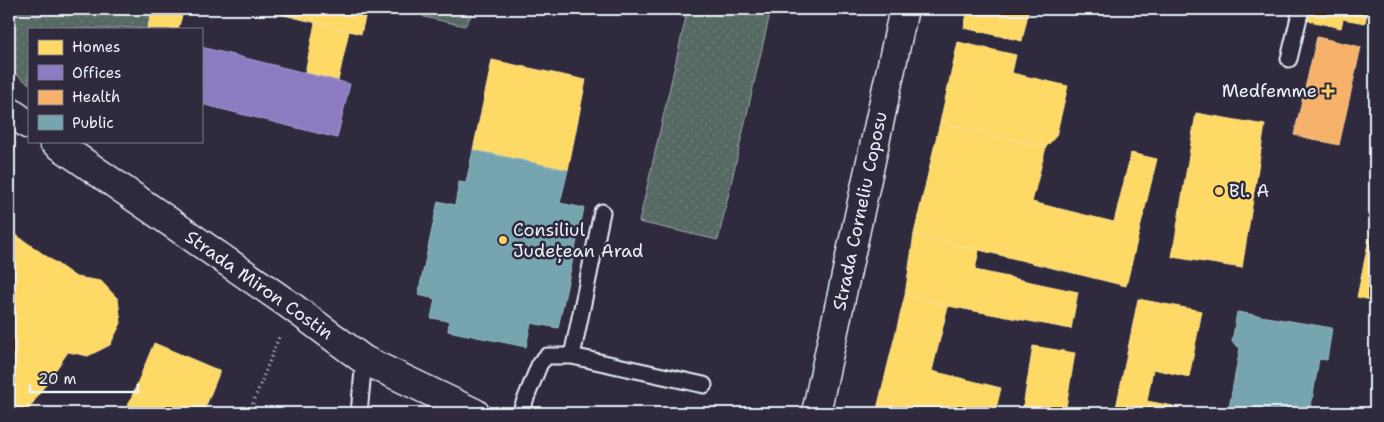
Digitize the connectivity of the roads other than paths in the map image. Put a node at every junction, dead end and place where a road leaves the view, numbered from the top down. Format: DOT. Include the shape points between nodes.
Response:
graph roads {
  1 [pos="904,9"];
  2 [pos="1301,9"];
  3 [pos="1289,59"];
  4 [pos="9,111"];
  5 [pos="28,124"];
  6 [pos="54,142"];
  7 [pos="602,212"];
  8 [pos="572,356"];
  9 [pos="364,360"];
  10 [pos="704,385"];
  11 [pos="359,413"];
  12 [pos="475,413"];
  13 [pos="520,413"];
  14 [pos="816,413"];
  1 -- 14 [label="main road, Strada Corneliu Coposu"];
  2 -- 3 [label="lane"];
  4 -- 5 [label="main road"];
  6 -- 9 [label="main road, Strada Miron Costin"];
  7 -- 8 [label="lane"];
  8 -- 10 [label="lane"];
  8 -- 13 [label="lane" via="547,356 540,363"];
  9 -- 11 [label="lane"];
  9 -- 12 [label="main road, Strada Miron Costin"];
}
